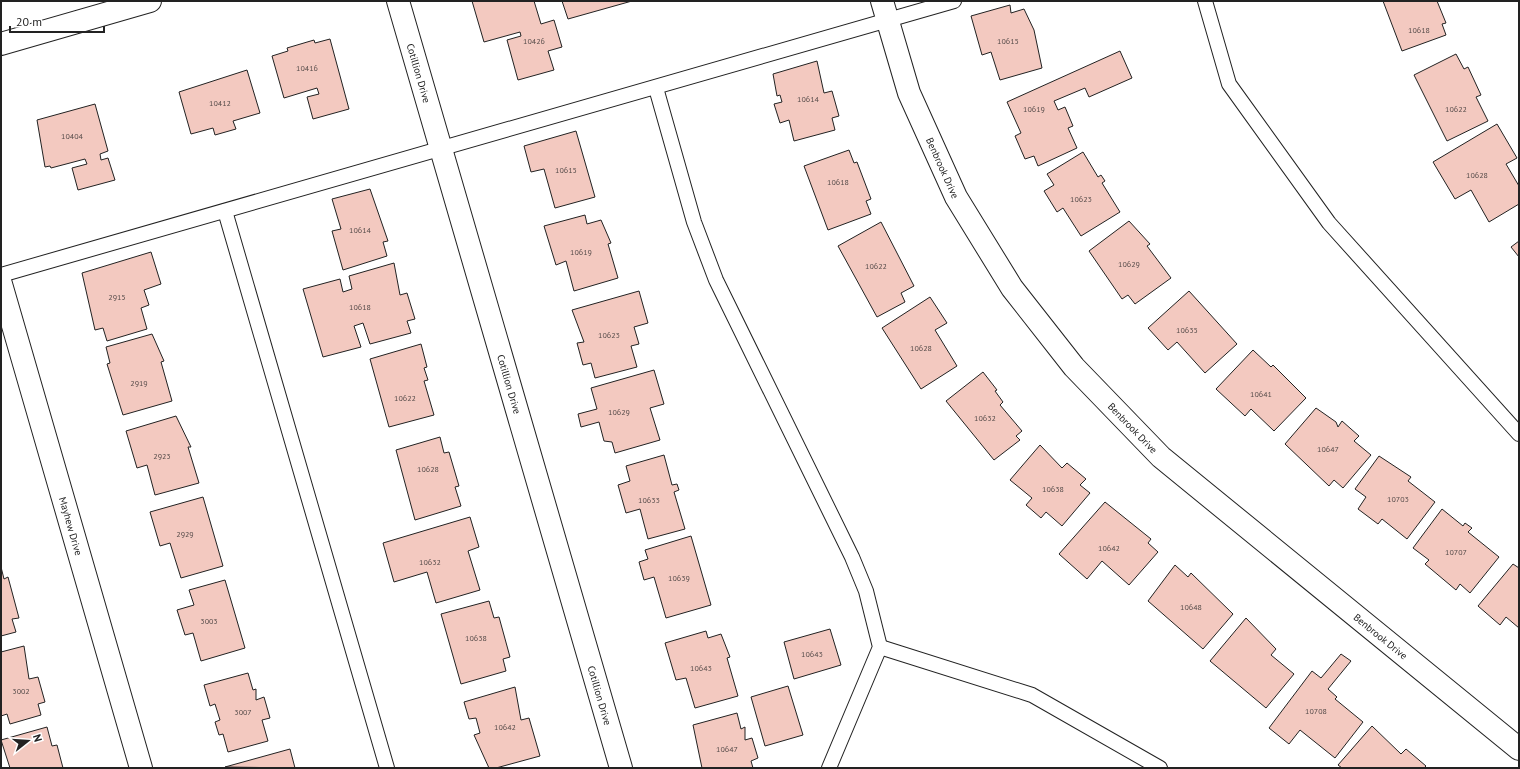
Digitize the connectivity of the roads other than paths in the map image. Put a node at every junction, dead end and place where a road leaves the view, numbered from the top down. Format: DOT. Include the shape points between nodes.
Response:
graph roads {
  1 [pos="150,1"];
  2 [pos="398,1"];
  3 [pos="954,1"];
  4 [pos="1205,1"];
  5 [pos="885,10"];
  6 [pos="1,44"];
  7 [pos="656,88"];
  8 [pos="441,148"];
  9 [pos="225,211"];
  10 [pos="1,275"];
  11 [pos="1,284"];
  12 [pos="1519,434"];
  13 [pos="880,647"];
  14 [pos="1519,750"];
  15 [pos="141,768"];
  16 [pos="387,768"];
  17 [pos="621,768"];
  18 [pos="829,768"];
  19 [pos="1160,768"];
  1 -- 6 [label="street"];
  2 -- 8 [label="street, Cotillion Drive"];
  3 -- 5 [label="lane"];
  4 -- 12 [label="lane" via="1229,84 1329,223"];
  5 -- 7 [label="lane"];
  5 -- 14 [label="street, Benbrook Drive" via="910,93 956,197 1012,288 1074,367 1161,457"];
  7 -- 8 [label="lane"];
  7 -- 13 [label="lane" via="694,222 716,280 852,557 866,591"];
  8 -- 9 [label="lane"];
  8 -- 17 [label="street, Cotillion Drive"];
  9 -- 10 [label="lane"];
  9 -- 16 [label="lane"];
  11 -- 15 [label="street, Mayhew Drive"];
  13 -- 18 [label="lane"];
  13 -- 19 [label="lane" via="1032,695"];
}
